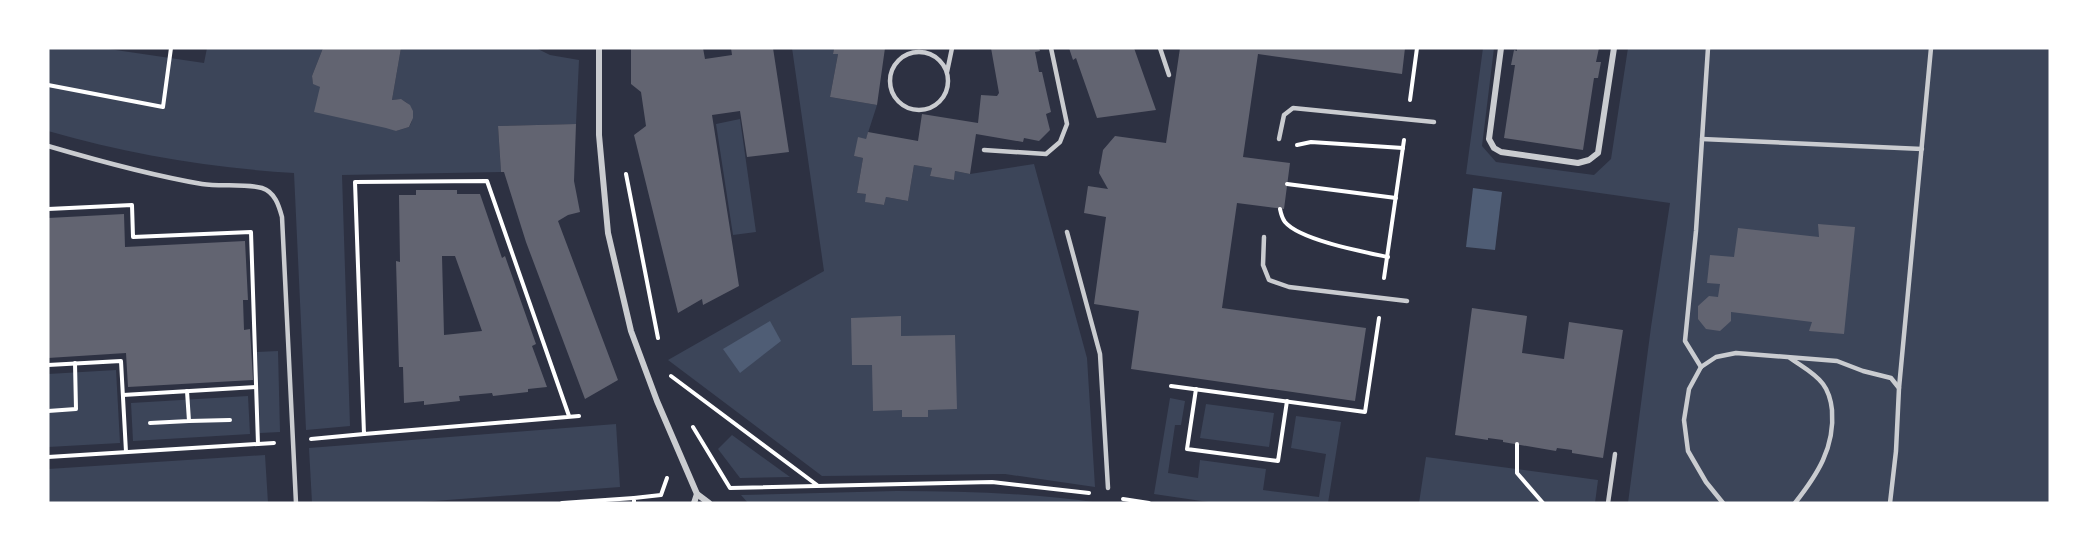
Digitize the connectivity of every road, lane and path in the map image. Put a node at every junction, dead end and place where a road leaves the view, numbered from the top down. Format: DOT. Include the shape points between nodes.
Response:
graph roads {
  1 [pos="171,48"];
  2 [pos="599,48"];
  3 [pos="952,48"];
  4 [pos="1051,48"];
  5 [pos="1160,48"];
  6 [pos="1501,48"];
  7 [pos="1614,48"];
  8 [pos="1708,48"];
  9 [pos="1931,48"];
  10 [pos="947,74"];
  11 [pos="1169,75"];
  12 [pos="48,85"];
  13 [pos="1434,122"];
  14 [pos="1279,139"];
  15 [pos="1702,139"];
  16 [pos="48,146"];
  17 [pos="1402,148"];
  18 [pos="1292,149"];
  19 [pos="1922,149"];
  20 [pos="984,150"];
  21 [pos="625,167"];
  22 [pos="1287,184"];
  23 [pos="1396,198"];
  24 [pos="48,209"];
  25 [pos="1280,209"];
  26 [pos="1067,231"];
  27 [pos="1264,237"];
  28 [pos="1388,256"];
  29 [pos="1407,301"];
  30 [pos="659,343"];
  31 [pos="1790,358"];
  32 [pos="75,363"];
  33 [pos="48,365"];
  34 [pos="1701,367"];
  35 [pos="669,381"];
  36 [pos="256,387"];
  37 [pos="1899,388"];
  38 [pos="1196,389"];
  39 [pos="188,392"];
  40 [pos="123,395"];
  41 [pos="1287,401"];
  42 [pos="48,411"];
  43 [pos="569,416"];
  44 [pos="579,416"];
  45 [pos="230,420"];
  46 [pos="189,421"];
  47 [pos="150,423"];
  48 [pos="691,423"];
  49 [pos="364,434"];
  50 [pos="302,440"];
  51 [pos="275,443"];
  52 [pos="258,444"];
  53 [pos="1517,444"];
  54 [pos="126,452"];
  55 [pos="1615,454"];
  56 [pos="48,457"];
  57 [pos="818,486"];
  58 [pos="1108,488"];
  59 [pos="697,494"];
  60 [pos="1098,495"];
  61 [pos="634,498"];
  62 [pos="1118,498"];
  63 [pos="296,503"];
  64 [pos="562,503"];
  65 [pos="694,503"];
  66 [pos="709,503"];
  67 [pos="1149,503"];
  68 [pos="1543,503"];
  69 [pos="1608,503"];
  70 [pos="1723,503"];
  71 [pos="1795,503"];
  72 [pos="1890,503"];
  1 -- 12 [label="path" via="163,106"];
  2 -- 59 [label="street" via="599,135 608,233 631,331"];
  3 -- 10 [label="lane"];
  4 -- 20 [label="lane" via="1066,124 1060,142 1046,154"];
  5 -- 11 [label="lane"];
  6 -- 7 [label="street" via="1490,138 1494,148 1578,163 1598,153"];
  8 -- 15 [label="lane"];
  9 -- 19 [label="lane"];
  10 -- 10 [label="lane" via="938,58 911,52 895,63 891,90 896,100 912,110 931,107 945,94"];
  13 -- 14 [label="lane" via="1293,108 1284,114"];
  15 -- 19 [label="lane"];
  15 -- 34 [label="lane" via="1685,341"];
  16 -- 63 [label="lane" via="152,175 263,189 272,194 282,217"];
  17 -- 18 [label="path" via="1305,142"];
  19 -- 37 [label="lane"];
  21 -- 30 [label="path"];
  22 -- 23 [label="path"];
  24 -- 36 [label="path" via="132,205 133,237 251,232"];
  25 -- 28 [label="path" via="1285,222 1304,234 1344,248"];
  26 -- 58 [label="lane" via="1100,354"];
  27 -- 29 [label="lane" via="1263,264 1269,280"];
  31 -- 34 [label="lane" via="1736,353 1716,357"];
  31 -- 37 [label="lane" via="1837,361 1891,378"];
  31 -- 71 [label="lane" via="1824,385 1831,401 1833,423 1825,458"];
  32 -- 33 [label="path"];
  32 -- 40 [label="path" via="121,361"];
  32 -- 42 [label="path" via="76,410"];
  34 -- 70 [label="lane" via="1687,400 1684,420 1688,451"];
  35 -- 57 [label="path" via="666,372"];
  36 -- 39 [label="path"];
  36 -- 52 [label="path"];
  37 -- 72 [label="lane"];
  38 -- 41 [label="path" via="1186,449 1266,460 1278,461"];
  39 -- 40 [label="path"];
  39 -- 46 [label="path"];
  40 -- 54 [label="path"];
  43 -- 44 [label="path"];
  43 -- 49 [label="path"];
  43 -- 49 [label="path" via="487,181 356,182"];
  45 -- 46 [label="path"];
  46 -- 47 [label="path"];
  48 -- 57 [label="path" via="730,488"];
  49 -- 50 [label="path"];
  51 -- 52 [label="path"];
  52 -- 54 [label="path"];
  53 -- 68 [label="path" via="1517,473"];
  54 -- 56 [label="path"];
  55 -- 69 [label="lane"];
  57 -- 60 [label="path" via="992,482"];
  59 -- 65 [label="street"];
  59 -- 66 [label="street"];
  61 -- 64 [label="path"];
  62 -- 67 [label="path"];
}
